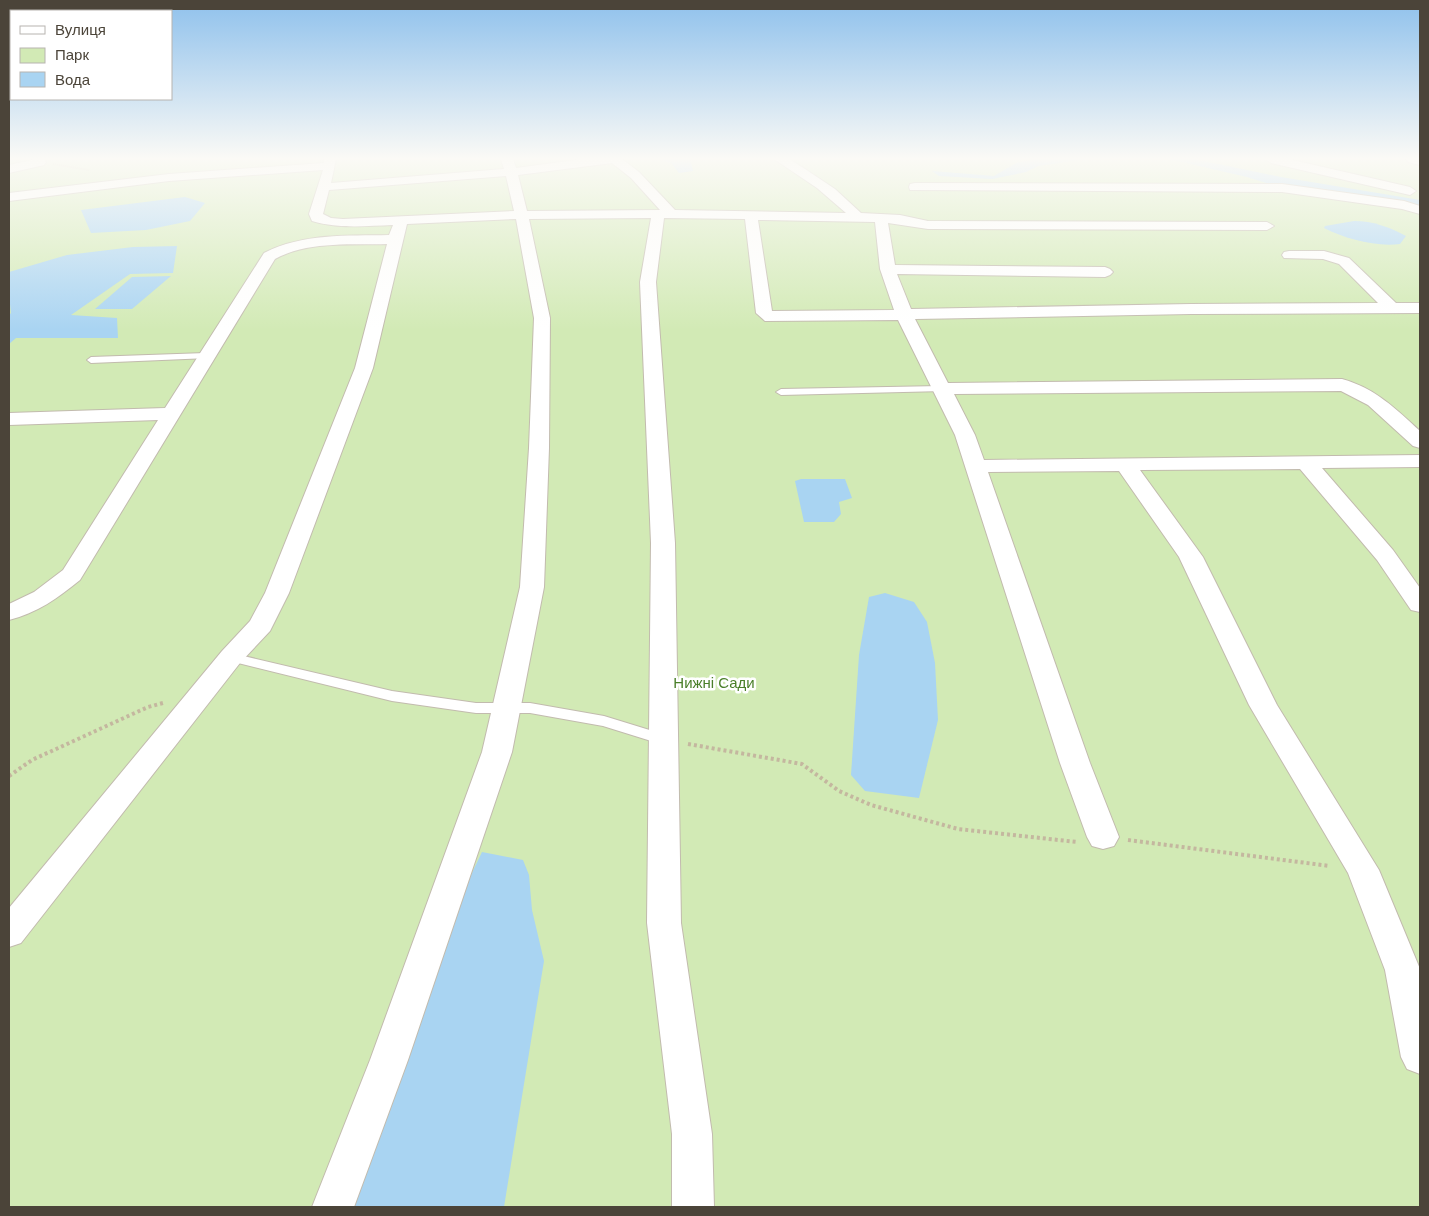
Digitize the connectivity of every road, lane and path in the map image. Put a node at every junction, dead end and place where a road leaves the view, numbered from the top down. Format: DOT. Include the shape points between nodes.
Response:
graph roads {
  1 [pos="521,215"];
  2 [pos="751,215"];
  3 [pos="316,216"];
  4 [pos="515,216"];
  5 [pos="665,216"];
  6 [pos="791,216"];
  7 [pos="857,217"];
  8 [pos="881,219"];
  9 [pos="1267,226"];
  10 [pos="398,230"];
  11 [pos="1288,255"];
  12 [pos="888,269"];
  13 [pos="1105,272"];
  14 [pos="1392,308"];
  15 [pos="1420,308"];
  16 [pos="904,314"];
  17 [pos="206,356"];
  18 [pos="91,360"];
  19 [pos="941,389"];
  20 [pos="781,392"];
  21 [pos="171,414"];
  22 [pos="9,419"];
  23 [pos="1420,442"];
  24 [pos="1420,461"];
  25 [pos="1305,462"];
  26 [pos="1126,465"];
  27 [pos="975,466"];
  28 [pos="1420,605"];
  29 [pos="9,612"];
  30 [pos="231,657"];
  31 [pos="167,702"];
  32 [pos="506,709"];
  33 [pos="664,740"];
  34 [pos="9,776"];
  35 [pos="1103,837"];
  36 [pos="1363,870"];
  37 [pos="9,933"];
  38 [pos="1420,1057"];
  39 [pos="333,1207"];
  40 [pos="693,1207"];
  1 -- 32 [label="street" via="542,318 539,448 532,587"];
  2 -- 16 [label="street" via="764,314 786,318"];
  3 -- 10 [label="street" via="330,222"];
  4 -- 10 [label="street"];
  5 -- 33 [label="street" via="648,282 663,543"];
  6 -- 7 [label="street"];
  7 -- 8 [label="street"];
  8 -- 9 [label="street" via="928,225"];
  8 -- 12 [label="street"];
  10 -- 17 [label="street" via="288,246 268,256"];
  10 -- 30 [label="street" via="364,368 278,593 261,625"];
  11 -- 14 [label="street" via="1324,255 1344,261"];
  12 -- 13 [label="street"];
  12 -- 16 [label="street"];
  14 -- 15 [label="street"];
  14 -- 16 [label="street"];
  16 -- 19 [label="street"];
  17 -- 18 [label="lane"];
  17 -- 21 [label="street"];
  19 -- 20 [label="lane"];
  19 -- 23 [label="street" via="1342,385 1372,400"];
  19 -- 27 [label="street" via="965,435"];
  21 -- 22 [label="street"];
  21 -- 29 [label="street" via="72,575 50,592"];
  24 -- 25 [label="street"];
  25 -- 26 [label="street"];
  25 -- 28 [label="street" via="1385,554"];
  26 -- 27 [label="street"];
  26 -- 36 [label="street" via="1192,557 1263,705"];
  27 -- 35 [label="street"];
  30 -- 32 [label="lane" via="392,696"];
  30 -- 37 [label="street"];
  31 -- 34 [label="path" via="148,707 32,760"];
  32 -- 33 [label="lane" via="530,708 604,721"];
  32 -- 39 [label="street" via="497,752 389,1060"];
  33 -- 35 [label="path" via="802,764 839,791 871,805 958,829 1078,842"];
  33 -- 40 [label="street" via="664,923 692,1134"];
  35 -- 36 [label="path"];
  36 -- 38 [label="street" via="1403,970"];
}
